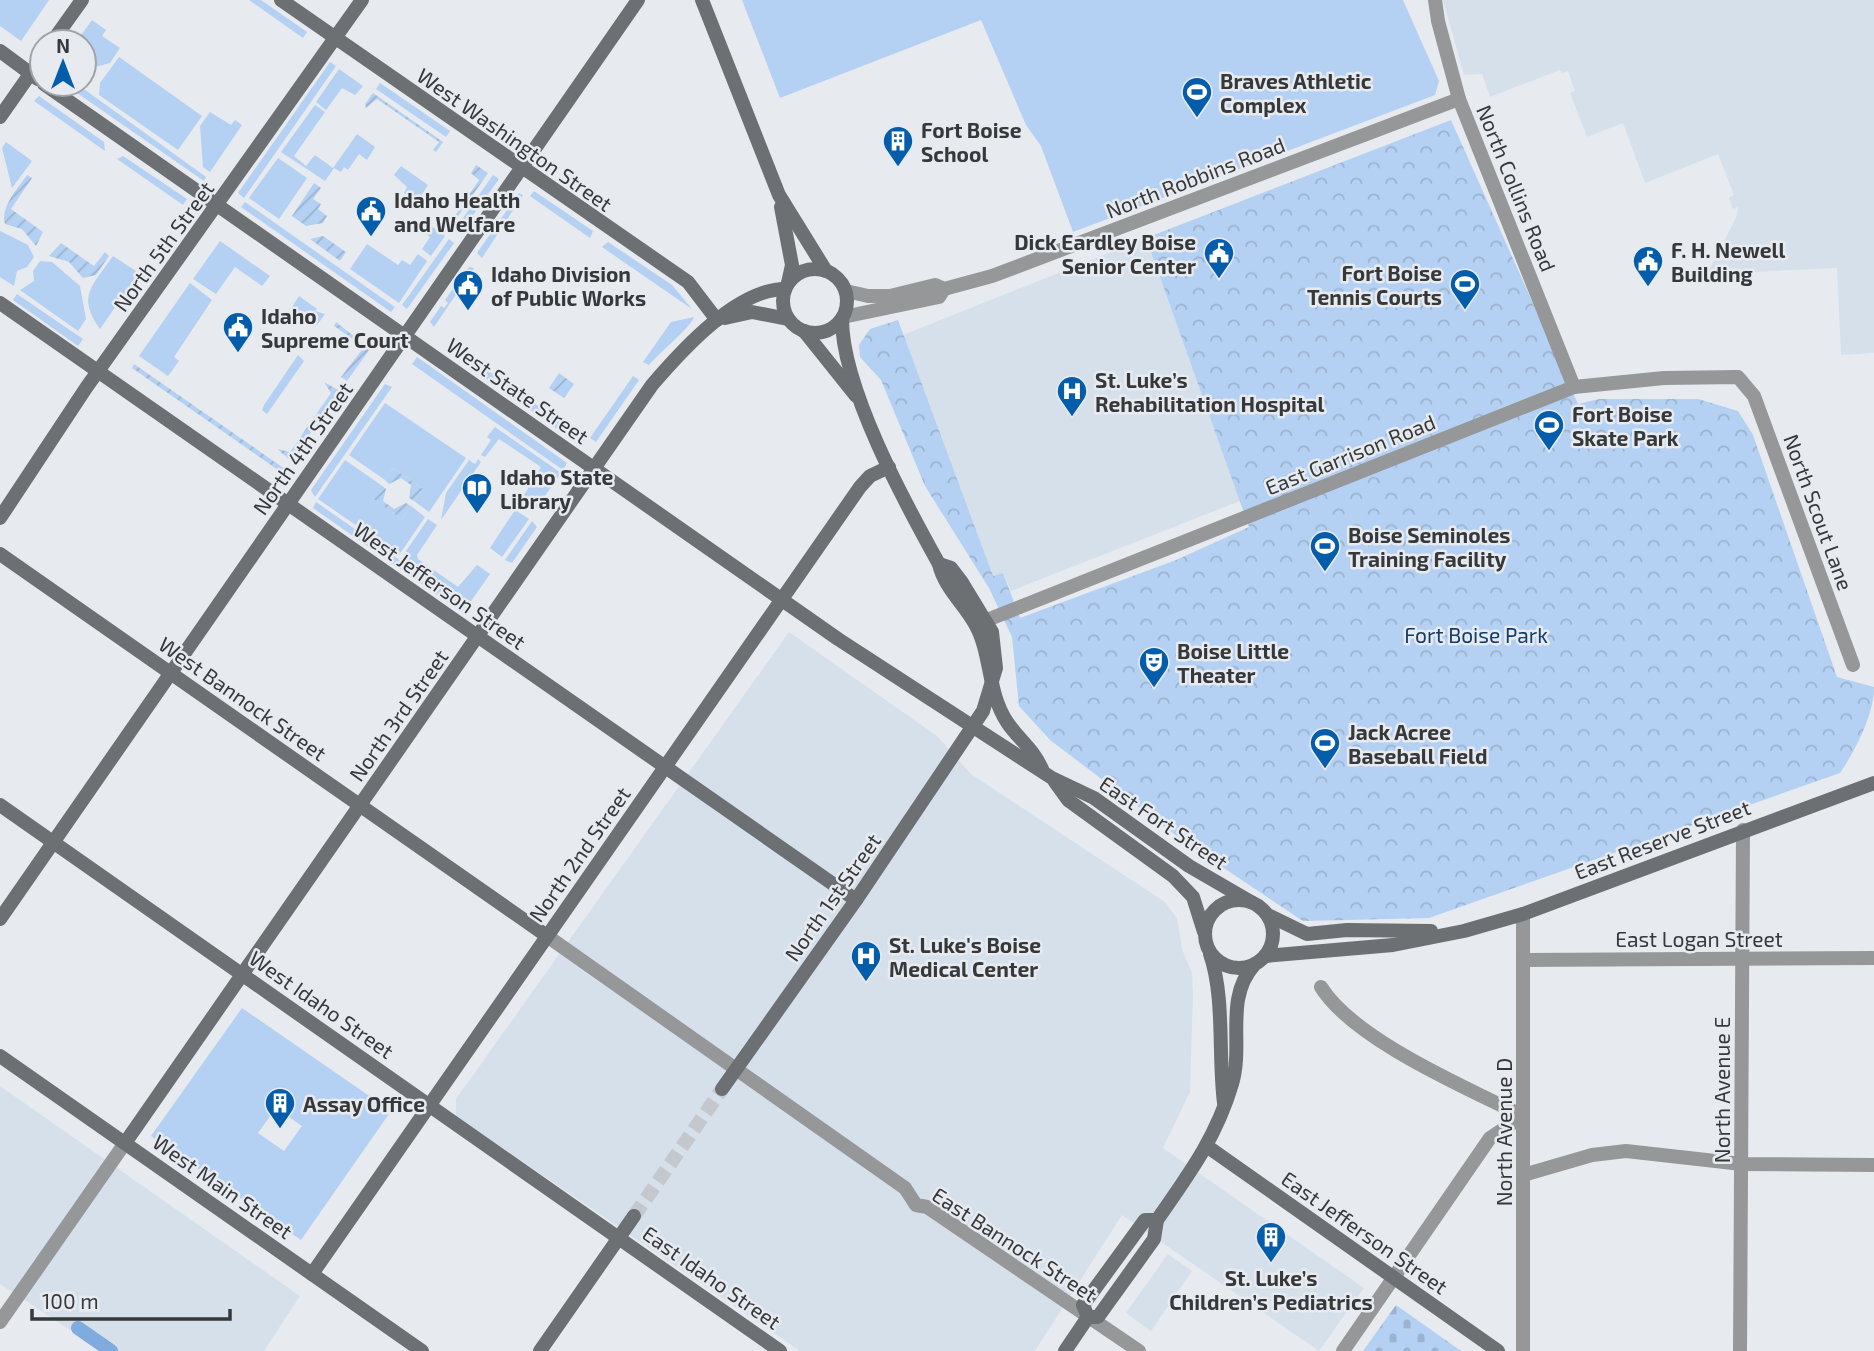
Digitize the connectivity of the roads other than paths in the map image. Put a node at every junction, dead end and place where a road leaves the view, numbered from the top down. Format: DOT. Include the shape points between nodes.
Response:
graph roads {
  1 [pos="82,0"];
  2 [pos="281,0"];
  3 [pos="362,0"];
  4 [pos="638,0"];
  5 [pos="702,0"];
  6 [pos="1436,0"];
  7 [pos="62,28"];
  8 [pos="335,38"];
  9 [pos="0,51"];
  10 [pos="28,72"];
  11 [pos="28,90"];
  12 [pos="65,98"];
  13 [pos="1459,99"];
  14 [pos="0,117"];
  15 [pos="521,169"];
  16 [pos="779,195"];
  17 [pos="218,206"];
  18 [pos="826,271"];
  19 [pos="786,287"];
  20 [pos="944,289"];
  21 [pos="846,291"];
  22 [pos="0,303"];
  23 [pos="842,318"];
  24 [pos="788,319"];
  25 [pos="717,320"];
  26 [pos="804,331"];
  27 [pos="404,337"];
  28 [pos="99,372"];
  29 [pos="1738,377"];
  30 [pos="1574,387"];
  31 [pos="863,406"];
  32 [pos="889,467"];
  33 [pos="592,468"];
  34 [pos="288,505"];
  35 [pos="0,518"];
  36 [pos="0,554"];
  37 [pos="939,564"];
  38 [pos="781,600"];
  39 [pos="987,620"];
  40 [pos="478,637"];
  41 [pos="1853,665"];
  42 [pos="171,673"];
  43 [pos="991,686"];
  44 [pos="971,725"];
  45 [pos="665,767"];
  46 [pos="1047,774"];
  47 [pos="1874,783"];
  48 [pos="0,805"];
  49 [pos="360,806"];
  50 [pos="1743,830"];
  51 [pos="53,842"];
  52 [pos="856,900"];
  53 [pos="1251,902"];
  54 [pos="1522,914"];
  55 [pos="1268,915"];
  56 [pos="0,919"];
  57 [pos="1464,931"];
  58 [pos="1204,932"];
  59 [pos="547,936"];
  60 [pos="1209,952"];
  61 [pos="1874,958"];
  62 [pos="1743,959"];
  63 [pos="1260,960"];
  64 [pos="1524,960"];
  65 [pos="243,974"];
  66 [pos="1321,987"];
  67 [pos="0,1056"];
  68 [pos="737,1069"];
  69 [pos="722,1089"];
  70 [pos="430,1105"];
  71 [pos="1224,1107"];
  72 [pos="1523,1116"];
  73 [pos="125,1143"];
  74 [pos="1208,1147"];
  75 [pos="1742,1164"];
  76 [pos="1874,1164"];
  77 [pos="1524,1175"];
  78 [pos="634,1216"];
  79 [pos="1157,1220"];
  80 [pos="619,1238"];
  81 [pos="312,1274"];
  82 [pos="1393,1278"];
  83 [pos="2,1314"];
  84 [pos="1088,1317"];
  85 [pos="422,1351"];
  86 [pos="540,1351"];
  87 [pos="780,1351"];
  88 [pos="1065,1351"];
  89 [pos="1139,1351"];
  90 [pos="1343,1351"];
  91 [pos="1498,1351"];
  92 [pos="1523,1351"];
  93 [pos="1741,1351"];
  1 -- 7 [label="street"];
  2 -- 8 [label="street, West Washington Street"];
  3 -- 8 [label="street, North 5th Street"];
  4 -- 15 [label="street, North 4th Street"];
  5 -- 16 [label="street"];
  6 -- 13 [label="street, North Collins Road"];
  8 -- 15 [label="street, West Washington Street"];
  8 -- 17 [label="street, North 5th Street"];
  9 -- 10 [label="street, West State Street"];
  11 -- 14 [label="street"];
  12 -- 17 [label="street, West State Street"];
  13 -- 20 [label="street, North Robbins Road" via="1036,261"];
  13 -- 30 [label="street, North Collins Road"];
  15 -- 25 [label="street, West Washington Street" via="688,282"];
  15 -- 27 [label="street, North 4th Street"];
  16 -- 18 [label="street"];
  16 -- 19 [label="street" via="791,251"];
  17 -- 27 [label="street, West State Street"];
  17 -- 28 [label="street, North 5th Street"];
  18 -- 19 [label="street" via="804,271"];
  18 -- 21 [label="street" via="835,275"];
  19 -- 24 [label="street" via="783,302"];
  19 -- 25 [label="street, North 3rd Street" via="740,304"];
  20 -- 21 [label="street, North Robbins Road" via="935,285 890,296"];
  20 -- 23 [label="street, North Robbins Road" via="939,297"];
  21 -- 23 [label="street"];
  22 -- 28 [label="street, West Jefferson Street"];
  23 -- 26 [label="street" via="822,333"];
  23 -- 31 [label="street" via="844,349"];
  24 -- 25 [label="street, North 3rd Street" via="752,312"];
  24 -- 26 [label="street"];
  25 -- 33 [label="street, North 3rd Street" via="652,385"];
  26 -- 31 [label="street"];
  27 -- 33 [label="street, West State Street"];
  27 -- 34 [label="street, North 4th Street"];
  28 -- 34 [label="street, West Jefferson Street"];
  28 -- 35 [label="street, North 5th Street"];
  29 -- 30 [label="street, East Garrison Road" via="1664,378"];
  29 -- 41 [label="street, North Scout Lane" via="1754,396"];
  30 -- 39 [label="street, East Garrison Road"];
  31 -- 32 [label="street"];
  32 -- 37 [label="street"];
  32 -- 38 [label="street, North 2nd Street" via="860,487"];
  33 -- 38 [label="street, West State Street"];
  33 -- 40 [label="street, North 3rd Street"];
  34 -- 40 [label="street, West Jefferson Street"];
  34 -- 42 [label="street, North 4th Street"];
  36 -- 42 [label="street, West Bannock Street"];
  37 -- 39 [label="street" via="951,568"];
  37 -- 43 [label="street" via="942,577 976,626"];
  38 -- 44 [label="street, West State Street"];
  38 -- 45 [label="street, North 2nd Street"];
  39 -- 43 [label="street" via="995,648"];
  40 -- 45 [label="street, West Jefferson Street"];
  40 -- 49 [label="street, North 3rd Street"];
  42 -- 49 [label="street, West Bannock Street"];
  42 -- 51 [label="street, North 4th Street"];
  43 -- 44 [label="street, North 1st Street" via="983,711"];
  43 -- 46 [label="street" via="1007,722 1033,750"];
  44 -- 46 [label="street, East Fort Street"];
  44 -- 52 [label="street, North 1st Street"];
  45 -- 52 [label="street, West Jefferson Street"];
  45 -- 59 [label="street, North 2nd Street"];
  46 -- 53 [label="street, East Fort Street" via="1094,798 1189,866"];
  46 -- 58 [label="street, East Fort Street" via="1068,800 1173,876 1194,897"];
  47 -- 50 [label="street, East Reserve Street"];
  48 -- 51 [label="street, West Idaho Street"];
  49 -- 59 [label="street, West Bannock Street"];
  49 -- 65 [label="street, North 3rd Street"];
  50 -- 54 [label="street, East Reserve Street"];
  50 -- 62 [label="street, North Avenue E"];
  51 -- 56 [label="street, North 4th Street"];
  51 -- 65 [label="street, West Idaho Street"];
  52 -- 68 [label="street, North 1st Street"];
  53 -- 55 [label="street"];
  53 -- 58 [label="street" via="1220,905"];
  54 -- 57 [label="street, East Reserve Street"];
  54 -- 64 [label="street, North Avenue D"];
  55 -- 57 [label="street, East Reserve Street" via="1307,934"];
  55 -- 63 [label="street" via="1273,936"];
  57 -- 63 [label="street, East Reserve Street" via="1393,945"];
  58 -- 60 [label="street"];
  59 -- 68 [label="street, West Bannock Street"];
  59 -- 70 [label="street, North 2nd Street"];
  60 -- 63 [label="street" via="1234,968"];
  60 -- 71 [label="street" via="1218,976 1218,1058"];
  61 -- 62 [label="street, East Logan Street"];
  62 -- 64 [label="street, East Logan Street"];
  62 -- 75 [label="street, North Avenue E"];
  63 -- 71 [label="street" via="1240,986 1234,1075"];
  64 -- 72 [label="street, North Avenue D"];
  65 -- 70 [label="street, West Idaho Street"];
  65 -- 73 [label="street, North 3rd Street"];
  66 -- 72 [label="street" via="1330,1002 1403,1056"];
  67 -- 73 [label="street, West Main Street"];
  68 -- 69 [label="street, North 1st Street"];
  68 -- 84 [label="street, East Bannock Street" via="905,1188 916,1205 928,1207"];
  70 -- 80 [label="street, West Idaho Street"];
  70 -- 81 [label="street, North 2nd Street"];
  71 -- 74 [label="street"];
  72 -- 77 [label="street, North Avenue D"];
  72 -- 82 [label="street" via="1490,1138"];
  73 -- 81 [label="street, West Main Street"];
  73 -- 83 [label="street"];
  74 -- 79 [label="street"];
  74 -- 82 [label="street, East Jefferson Street"];
  75 -- 76 [label="street"];
  75 -- 77 [label="street" via="1626,1151 1592,1155"];
  75 -- 93 [label="street, North Avenue E"];
  77 -- 92 [label="street, North Avenue D"];
  78 -- 80 [label="street"];
  79 -- 84 [label="street" via="1154,1238 1107,1305 1098,1317"];
  79 -- 84 [label="street" via="1142,1222 1097,1283 1083,1305"];
  80 -- 86 [label="street"];
  80 -- 87 [label="street, East Idaho Street"];
  81 -- 85 [label="street, West Main Street"];
  82 -- 90 [label="street"];
  82 -- 91 [label="street, East Jefferson Street"];
  84 -- 88 [label="street"];
  84 -- 89 [label="street, East Bannock Street"];
}
